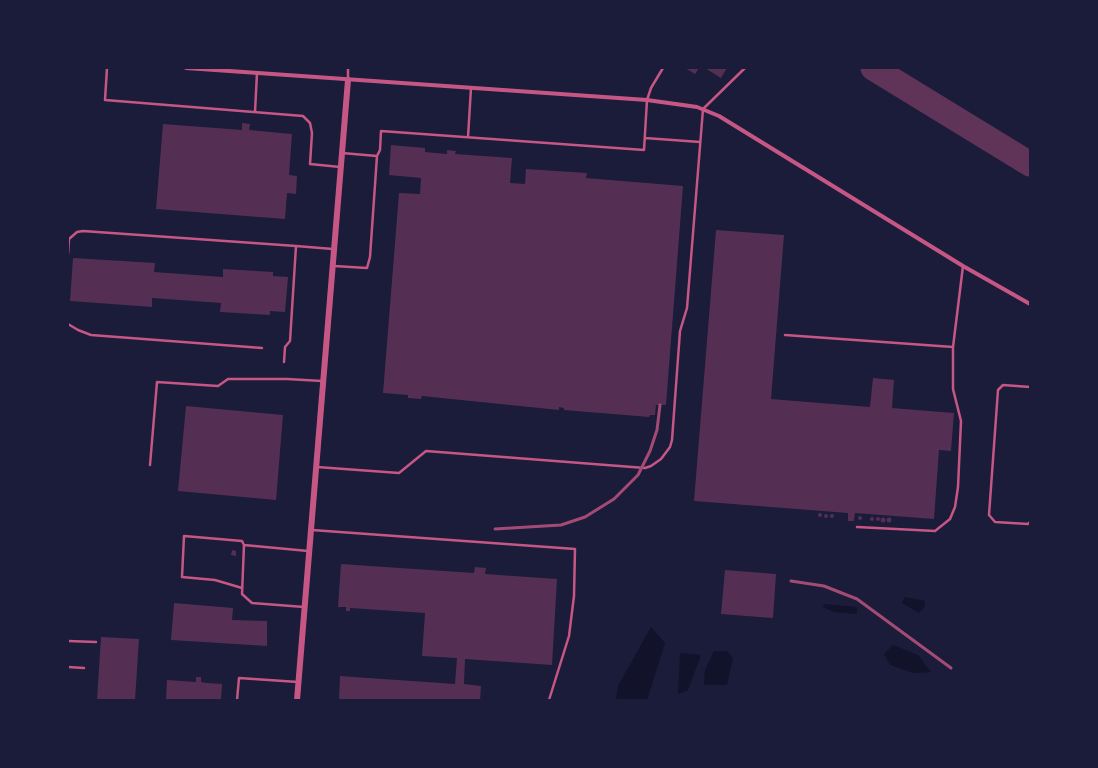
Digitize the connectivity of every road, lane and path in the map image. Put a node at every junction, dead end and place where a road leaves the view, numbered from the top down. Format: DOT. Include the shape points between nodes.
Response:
graph roads {
  1 [pos="107,68"];
  2 [pos="186,68"];
  3 [pos="348,68"];
  4 [pos="663,68"];
  5 [pos="745,68"];
  6 [pos="257,73"];
  7 [pos="348,80"];
  8 [pos="471,88"];
  9 [pos="647,100"];
  10 [pos="703,109"];
  11 [pos="255,112"];
  12 [pos="468,137"];
  13 [pos="645,138"];
  14 [pos="700,142"];
  15 [pos="342,152"];
  16 [pos="377,156"];
  17 [pos="340,167"];
  18 [pos="296,246"];
  19 [pos="333,249"];
  20 [pos="68,254"];
  21 [pos="332,266"];
  22 [pos="963,266"];
  23 [pos="1030,304"];
  24 [pos="68,324"];
  25 [pos="785,335"];
  26 [pos="953,347"];
  27 [pos="262,348"];
  28 [pos="284,362"];
  29 [pos="322,381"];
  30 [pos="1030,387"];
  31 [pos="150,464"];
  32 [pos="316,467"];
  33 [pos="1030,522"];
  34 [pos="857,527"];
  35 [pos="311,530"];
  36 [pos="244,545"];
  37 [pos="309,551"];
  38 [pos="242,588"];
  39 [pos="305,608"];
  40 [pos="68,641"];
  41 [pos="96,642"];
  42 [pos="68,667"];
  43 [pos="84,668"];
  44 [pos="299,682"];
  45 [pos="237,700"];
  46 [pos="297,700"];
  47 [pos="549,700"];
  1 -- 11 [label="lane" via="105,100"];
  2 -- 6 [label="street"];
  3 -- 7 [label="lane"];
  4 -- 9 [label="lane"];
  5 -- 10 [label="lane"];
  6 -- 7 [label="street"];
  6 -- 11 [label="lane"];
  7 -- 8 [label="street"];
  7 -- 15 [label="street"];
  8 -- 9 [label="street"];
  8 -- 12 [label="lane"];
  9 -- 10 [label="street"];
  9 -- 13 [label="lane"];
  10 -- 14 [label="lane"];
  10 -- 22 [label="street" via="733,124"];
  11 -- 17 [label="lane" via="300,115 306,118 312,133 310,164"];
  12 -- 13 [label="lane" via="644,150"];
  12 -- 16 [label="lane" via="381,131 380,150"];
  13 -- 14 [label="lane"];
  14 -- 32 [label="lane" via="687,308 680,331 672,440 656,464 645,468 426,451 399,473"];
  15 -- 16 [label="lane"];
  15 -- 17 [label="street"];
  16 -- 21 [label="lane" via="370,257 367,268"];
  17 -- 19 [label="street"];
  18 -- 19 [label="lane"];
  18 -- 20 [label="lane" via="84,231 77,232 69,239"];
  18 -- 28 [label="lane" via="290,342 285,347"];
  19 -- 21 [label="street"];
  21 -- 29 [label="street"];
  22 -- 23 [label="street"];
  22 -- 26 [label="lane"];
  24 -- 27 [label="lane" via="91,335"];
  25 -- 26 [label="lane"];
  26 -- 34 [label="lane" via="953,389 961,421 956,501 950,519 936,531"];
  29 -- 31 [label="lane" via="228,379 218,386 157,382"];
  29 -- 32 [label="street"];
  30 -- 33 [label="lane" via="1003,385 998,390 989,514 995,522"];
  32 -- 35 [label="street"];
  35 -- 37 [label="street"];
  35 -- 47 [label="lane" via="575,549 574,596 569,636"];
  36 -- 37 [label="lane"];
  36 -- 38 [label="lane"];
  36 -- 38 [label="lane" via="242,542 184,536 182,577 215,580"];
  37 -- 39 [label="street"];
  38 -- 39 [label="lane" via="242,594 252,603"];
  39 -- 44 [label="street"];
  40 -- 41 [label="lane"];
  42 -- 43 [label="lane"];
  44 -- 45 [label="lane" via="239,678"];
  44 -- 46 [label="street"];
}
